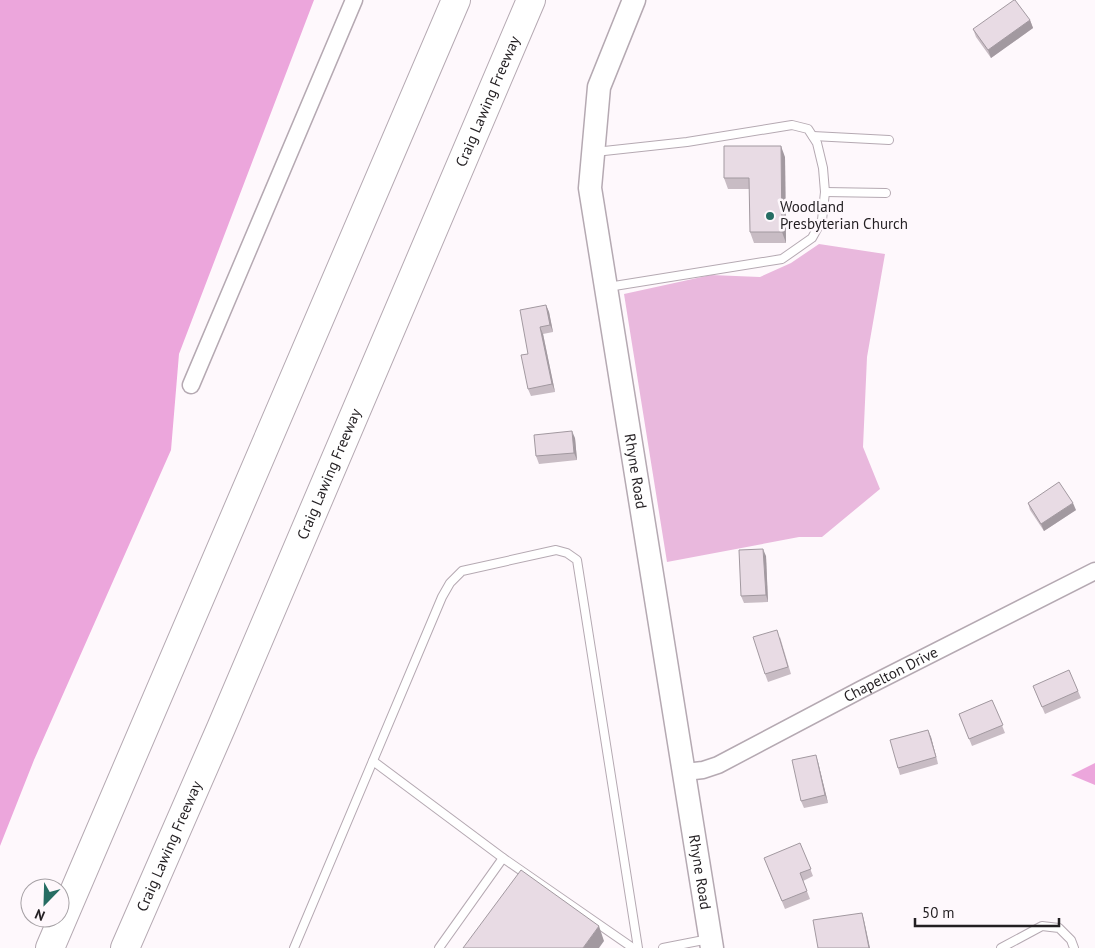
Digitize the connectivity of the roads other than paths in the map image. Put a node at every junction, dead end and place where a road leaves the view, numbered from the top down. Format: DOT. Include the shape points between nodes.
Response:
graph roads {
  1 [pos="354,0"];
  2 [pos="456,0"];
  3 [pos="531,0"];
  4 [pos="634,0"];
  5 [pos="813,136"];
  6 [pos="888,140"];
  7 [pos="593,152"];
  8 [pos="825,192"];
  9 [pos="886,193"];
  10 [pos="606,288"];
  11 [pos="191,385"];
  12 [pos="1095,571"];
  13 [pos="373,761"];
  14 [pos="685,772"];
  15 [pos="503,858"];
  16 [pos="712,943"];
  17 [pos="50,948"];
  18 [pos="125,948"];
  19 [pos="294,948"];
  20 [pos="439,948"];
  21 [pos="633,948"];
  22 [pos="638,948"];
  23 [pos="663,948"];
  24 [pos="1001,948"];
  25 [pos="1074,948"];
  1 -- 11 [label="street"];
  2 -- 17 [label="highway"];
  3 -- 18 [label="highway, Craig Lawing Freeway"];
  4 -- 7 [label="street, Rhyne Road" via="599,87"];
  5 -- 6 [label="lane"];
  5 -- 7 [label="lane" via="808,129 792,124 687,142"];
  5 -- 8 [label="lane" via="823,168"];
  7 -- 10 [label="street, Rhyne Road" via="590,188"];
  8 -- 9 [label="lane"];
  8 -- 10 [label="lane" via="822,220 812,238 782,258"];
  10 -- 14 [label="street, Rhyne Road"];
  12 -- 14 [label="street, Chapelton Drive" via="718,765"];
  13 -- 15 [label="lane"];
  13 -- 19 [label="lane"];
  13 -- 22 [label="lane" via="442,597 462,571 556,550 578,560"];
  14 -- 16 [label="street, Rhyne Road"];
  15 -- 20 [label="lane"];
  15 -- 21 [label="lane"];
  16 -- 23 [label="lane"];
  24 -- 25 [label="lane" via="1042,926 1059,928"];
}
